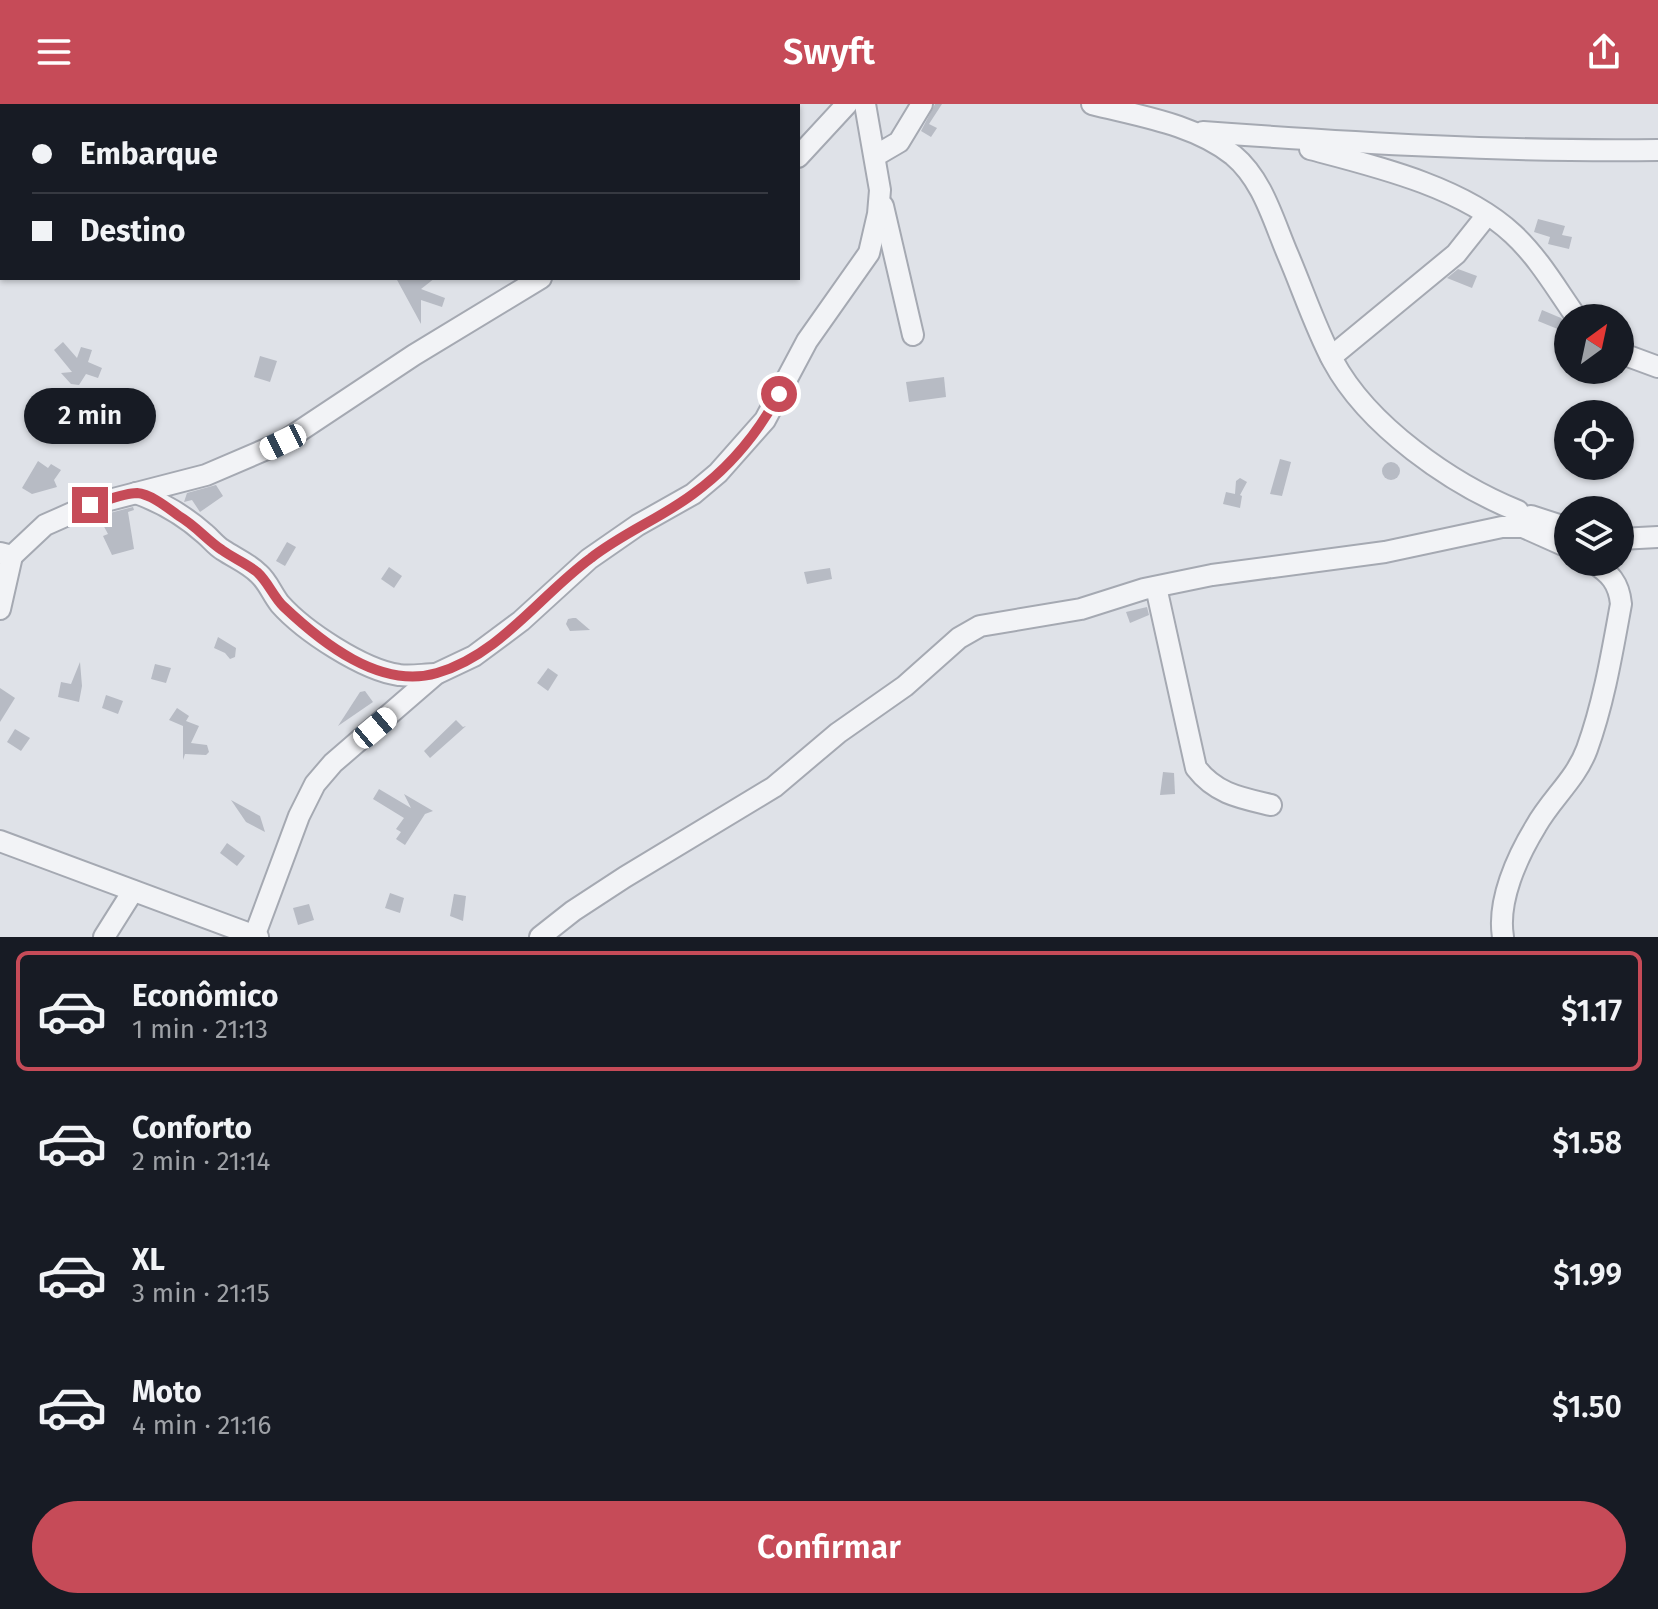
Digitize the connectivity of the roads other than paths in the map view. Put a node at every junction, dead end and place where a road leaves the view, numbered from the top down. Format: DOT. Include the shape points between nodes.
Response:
graph roads {
  1 [pos="847,104"];
  2 [pos="865,104"];
  3 [pos="922,104"];
  4 [pos="1092,104"];
  5 [pos="1135,104"];
  6 [pos="1114,109"];
  7 [pos="1192,131"];
  8 [pos="1263,137"];
  9 [pos="1658,150"];
  10 [pos="800,155"];
  11 [pos="875,156"];
  12 [pos="880,190"];
  13 [pos="1487,215"];
  14 [pos="538,280"];
  15 [pos="1567,304"];
  16 [pos="913,335"];
  17 [pos="1331,357"];
  18 [pos="1634,358"];
  19 [pos="1658,367"];
  20 [pos="136,493"];
  21 [pos="1518,511"];
  22 [pos="1554,523"];
  23 [pos="1502,527"];
  24 [pos="1658,537"];
  25 [pos="1634,538"];
  26 [pos="1554,541"];
  27 [pos="6,555"];
  28 [pos="1610,576"];
  29 [pos="1156,587"];
  30 [pos="0,609"];
  31 [pos="436,674"];
  32 [pos="1271,805"];
  33 [pos="0,841"];
  34 [pos="133,891"];
  35 [pos="104,937"];
  36 [pos="256,937"];
  37 [pos="540,937"];
  38 [pos="1503,937"];
  1 -- 10 [label="street"];
  2 -- 11 [label="street"];
  3 -- 11 [label="street" via="899,142"];
  4 -- 6 [label="street"];
  5 -- 6 [label="street"];
  6 -- 7 [label="street"];
  7 -- 8 [label="street"];
  7 -- 17 [label="street" via="1234,156 1261,189"];
  8 -- 9 [label="street" via="1537,151"];
  8 -- 13 [label="street" via="1375,165"];
  11 -- 12 [label="street"];
  12 -- 16 [label="street"];
  12 -- 31 [label="street" via="869,253 814,330 765,420 740,451 693,494 589,559 503,635"];
  13 -- 15 [label="street" via="1534,257"];
  13 -- 17 [label="street" via="1456,254"];
  14 -- 20 [label="street" via="283,442 206,475"];
  17 -- 21 [label="street" via="1366,407 1429,462 1485,498"];
  18 -- 19 [label="street"];
  20 -- 27 [label="street" via="45,525"];
  20 -- 31 [label="street" via="183,518 221,550 249,565 280,603 347,654 401,675"];
  21 -- 22 [label="street"];
  21 -- 23 [label="street"];
  23 -- 26 [label="street" via="1523,527"];
  23 -- 29 [label="street" via="1385,552"];
  24 -- 25 [label="street"];
  27 -- 30 [label="street"];
  28 -- 38 [label="street" via="1621,604 1606,684 1579,767 1536,826 1512,875 1500,923"];
  29 -- 32 [label="street" via="1196,768 1213,787 1231,796"];
  29 -- 37 [label="street" via="1081,609 971,630 774,787 625,877"];
  31 -- 36 [label="street" via="315,784"];
  33 -- 34 [label="street"];
  34 -- 35 [label="street"];
  34 -- 36 [label="street"];
}
